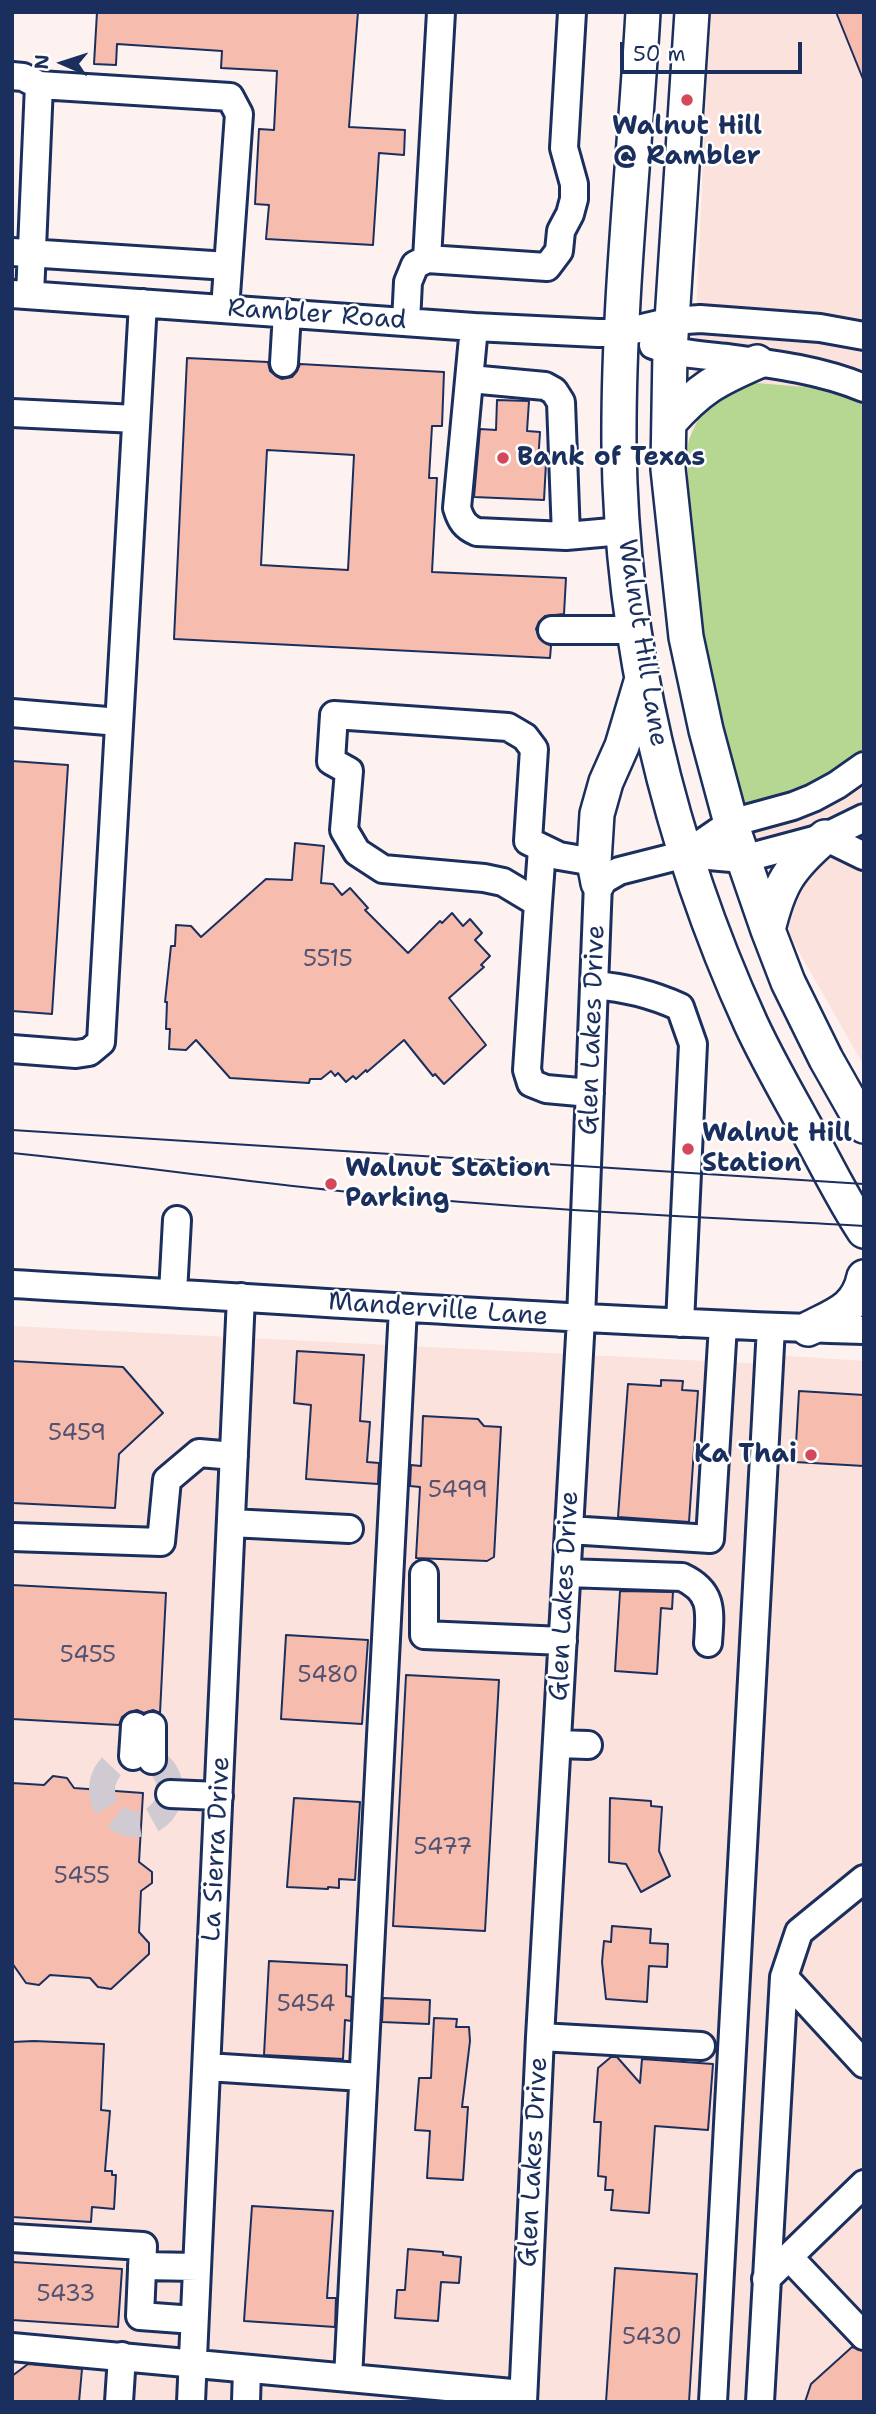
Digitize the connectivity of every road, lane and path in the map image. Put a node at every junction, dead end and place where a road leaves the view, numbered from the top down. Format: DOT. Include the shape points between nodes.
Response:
graph roads {
  1 [pos="441,12"];
  2 [pos="572,12"];
  3 [pos="643,12"];
  4 [pos="692,12"];
  5 [pos="12,76"];
  6 [pos="39,85"];
  7 [pos="22,252"];
  8 [pos="427,259"];
  9 [pos="228,266"];
  10 [pos="21,295"];
  11 [pos="143,303"];
  12 [pos="225,309"];
  13 [pos="287,313"];
  14 [pos="406,322"];
  15 [pos="474,327"];
  16 [pos="621,333"];
  17 [pos="671,336"];
  18 [pos="864,336"];
  19 [pos="757,362"];
  20 [pos="284,363"];
  21 [pos="470,379"];
  22 [pos="864,388"];
  23 [pos="12,413"];
  24 [pos="136,419"];
  25 [pos="669,422"];
  26 [pos="624,531"];
  27 [pos="566,536"];
  28 [pos="552,630"];
  29 [pos="635,630"];
  30 [pos="643,676"];
  31 [pos="12,713"];
  32 [pos="119,722"];
  33 [pos="864,766"];
  34 [pos="864,818"];
  35 [pos="731,823"];
  36 [pos="825,837"];
  37 [pos="542,849"];
  38 [pos="686,854"];
  39 [pos="864,856"];
  40 [pos="743,859"];
  41 [pos="596,873"];
  42 [pos="538,903"];
  43 [pos="768,930"];
  44 [pos="594,985"];
  45 [pos="12,1049"];
  46 [pos="590,1093"];
  47 [pos="864,1126"];
  48 [pos="177,1220"];
  49 [pos="863,1240"];
  50 [pos="864,1277"];
  51 [pos="12,1284"];
  52 [pos="173,1293"];
  53 [pos="241,1297"];
  54 [pos="403,1308"];
  55 [pos="581,1319"];
  56 [pos="680,1323"];
  57 [pos="723,1325"];
  58 [pos="771,1327"];
  59 [pos="808,1329"];
  60 [pos="864,1330"];
  61 [pos="234,1456"];
  62 [pos="231,1523"];
  63 [pos="349,1529"];
  64 [pos="569,1531"];
  65 [pos="12,1537"];
  66 [pos="567,1573"];
  67 [pos="424,1574"];
  68 [pos="563,1641"];
  69 [pos="708,1643"];
  70 [pos="144,1726"];
  71 [pos="557,1744"];
  72 [pos="588,1745"];
  73 [pos="143,1758"];
  74 [pos="170,1794"];
  75 [pos="219,1796"];
  76 [pos="864,1878"];
  77 [pos="784,1977"];
  78 [pos="540,2038"];
  79 [pos="701,2046"];
  80 [pos="864,2064"];
  81 [pos="207,2067"];
  82 [pos="362,2077"];
  83 [pos="864,2184"];
  84 [pos="12,2238"];
  85 [pos="789,2257"];
  86 [pos="142,2266"];
  87 [pos="197,2267"];
  88 [pos="766,2279"];
  89 [pos="194,2320"];
  90 [pos="864,2336"];
  91 [pos="12,2347"];
  92 [pos="122,2356"];
  93 [pos="193,2364"];
  94 [pos="247,2369"];
  95 [pos="348,2378"];
  96 [pos="448,2395"];
  97 [pos="523,2398"];
  98 [pos="119,2402"];
  99 [pos="191,2402"];
  100 [pos="246,2402"];
  101 [pos="713,2402"];
  102 [pos="760,2402"];
  1 -- 8 [label="street"];
  2 -- 8 [label="street" via="564,148 574,199 559,251 547,267"];
  3 -- 16 [label="main road, Walnut Hill Lane"];
  4 -- 17 [label="main road, Walnut Hill Lane"];
  5 -- 6 [label="street"];
  6 -- 7 [label="street"];
  6 -- 9 [label="street" via="230,97 239,114"];
  7 -- 9 [label="street"];
  7 -- 10 [label="street"];
  8 -- 14 [label="street" via="415,265 408,282"];
  9 -- 12 [label="street"];
  10 -- 11 [label="street, Rambler Road"];
  11 -- 12 [label="street, Rambler Road"];
  11 -- 24 [label="street"];
  12 -- 13 [label="street, Rambler Road"];
  13 -- 14 [label="street, Rambler Road"];
  13 -- 20 [label="street"];
  14 -- 15 [label="street, Rambler Road"];
  15 -- 16 [label="street, Rambler Road"];
  15 -- 21 [label="street"];
  16 -- 17 [label="street, Rambler Road"];
  16 -- 26 [label="main road, Walnut Hill Lane" via="619,446"];
  17 -- 18 [label="street, Rambler Road" via="700,319"];
  17 -- 19 [label="street, Rambler Road"];
  17 -- 25 [label="main road, Walnut Hill Lane"];
  19 -- 22 [label="street, Rambler Road" via="840,378"];
  19 -- 25 [label="main road" via="705,387"];
  21 -- 27 [label="street" via="545,386 561,401"];
  21 -- 27 [label="street" via="457,508 461,520 477,532"];
  23 -- 24 [label="street"];
  24 -- 32 [label="street"];
  25 -- 35 [label="main road, Walnut Hill Lane" via="668,469 686,637"];
  26 -- 27 [label="street"];
  26 -- 29 [label="main road, Walnut Hill Lane"];
  28 -- 29 [label="street"];
  29 -- 30 [label="main road, Walnut Hill Lane"];
  30 -- 38 [label="main road, Walnut Hill Lane"];
  30 -- 41 [label="main road" via="597,814"];
  31 -- 32 [label="street"];
  32 -- 45 [label="street" via="101,1042 89,1052 76,1054"];
  33 -- 35 [label="street" via="813,798"];
  34 -- 36 [label="street"];
  35 -- 38 [label="street"];
  35 -- 40 [label="main road, Walnut Hill Lane"];
  36 -- 39 [label="street"];
  36 -- 40 [label="street"];
  36 -- 43 [label="main road" via="798,860 784,881"];
  37 -- 41 [label="street" via="576,860"];
  37 -- 42 [label="street"];
  37 -- 42 [label="street" via="528,841 534,749 525,737 508,727 334,715 331,761 349,771 344,830 357,852 383,869 503,882"];
  38 -- 40 [label="street"];
  38 -- 41 [label="street"];
  38 -- 49 [label="main road, Walnut Hill Lane" via="752,1026"];
  40 -- 43 [label="main road, Walnut Hill Lane"];
  41 -- 44 [label="street, Glen Lakes Drive"];
  42 -- 46 [label="street" via="527,1070 531,1083 547,1090"];
  43 -- 47 [label="main road, Walnut Hill Lane" via="793,993"];
  44 -- 46 [label="street, Glen Lakes Drive"];
  44 -- 56 [label="street" via="650,993 680,1007 693,1044"];
  46 -- 55 [label="street, Glen Lakes Drive"];
  48 -- 52 [label="street"];
  50 -- 59 [label="main road" via="848,1308"];
  51 -- 52 [label="street, Manderville Lane"];
  52 -- 53 [label="street, Manderville Lane"];
  53 -- 54 [label="street, Manderville Lane"];
  53 -- 61 [label="street, La Sierra Drive"];
  54 -- 55 [label="street, Manderville Lane"];
  54 -- 82 [label="street"];
  55 -- 56 [label="street, Manderville Lane"];
  55 -- 64 [label="street, Glen Lakes Drive"];
  56 -- 57 [label="street, Manderville Lane"];
  57 -- 58 [label="street, Manderville Lane"];
  57 -- 64 [label="street" via="710,1539"];
  58 -- 59 [label="street, Manderville Lane"];
  58 -- 101 [label="street"];
  59 -- 60 [label="street, Manderville Lane"];
  61 -- 62 [label="street, La Sierra Drive"];
  61 -- 65 [label="street" via="199,1453 167,1480 161,1542"];
  62 -- 63 [label="street"];
  62 -- 75 [label="street, La Sierra Drive"];
  64 -- 66 [label="street, Glen Lakes Drive"];
  66 -- 68 [label="street, Glen Lakes Drive"];
  66 -- 69 [label="street" via="682,1577 704,1594 710,1606"];
  67 -- 68 [label="street" via="424,1635"];
  68 -- 71 [label="street, Glen Lakes Drive"];
  70 -- 73 [label="street"];
  71 -- 72 [label="street"];
  71 -- 78 [label="street, Glen Lakes Drive"];
  74 -- 75 [label="street"];
  75 -- 81 [label="street, La Sierra Drive"];
  76 -- 77 [label="street" via="799,1932"];
  77 -- 80 [label="street"];
  77 -- 88 [label="street"];
  78 -- 79 [label="street"];
  78 -- 97 [label="street, Glen Lakes Drive"];
  81 -- 82 [label="street"];
  81 -- 87 [label="street, La Sierra Drive"];
  82 -- 95 [label="street"];
  83 -- 85 [label="street"];
  84 -- 86 [label="street" via="144,2246"];
  85 -- 88 [label="street"];
  85 -- 90 [label="street"];
  86 -- 87 [label="street"];
  86 -- 89 [label="street" via="140,2316"];
  87 -- 89 [label="street, La Sierra Drive"];
  88 -- 102 [label="street"];
  89 -- 93 [label="street, La Sierra Drive"];
  91 -- 92 [label="street"];
  92 -- 93 [label="street"];
  92 -- 98 [label="street"];
  93 -- 94 [label="street"];
  93 -- 99 [label="street, La Sierra Drive"];
  94 -- 95 [label="street"];
  94 -- 100 [label="street"];
  95 -- 96 [label="street"];
  96 -- 97 [label="street"];
}
